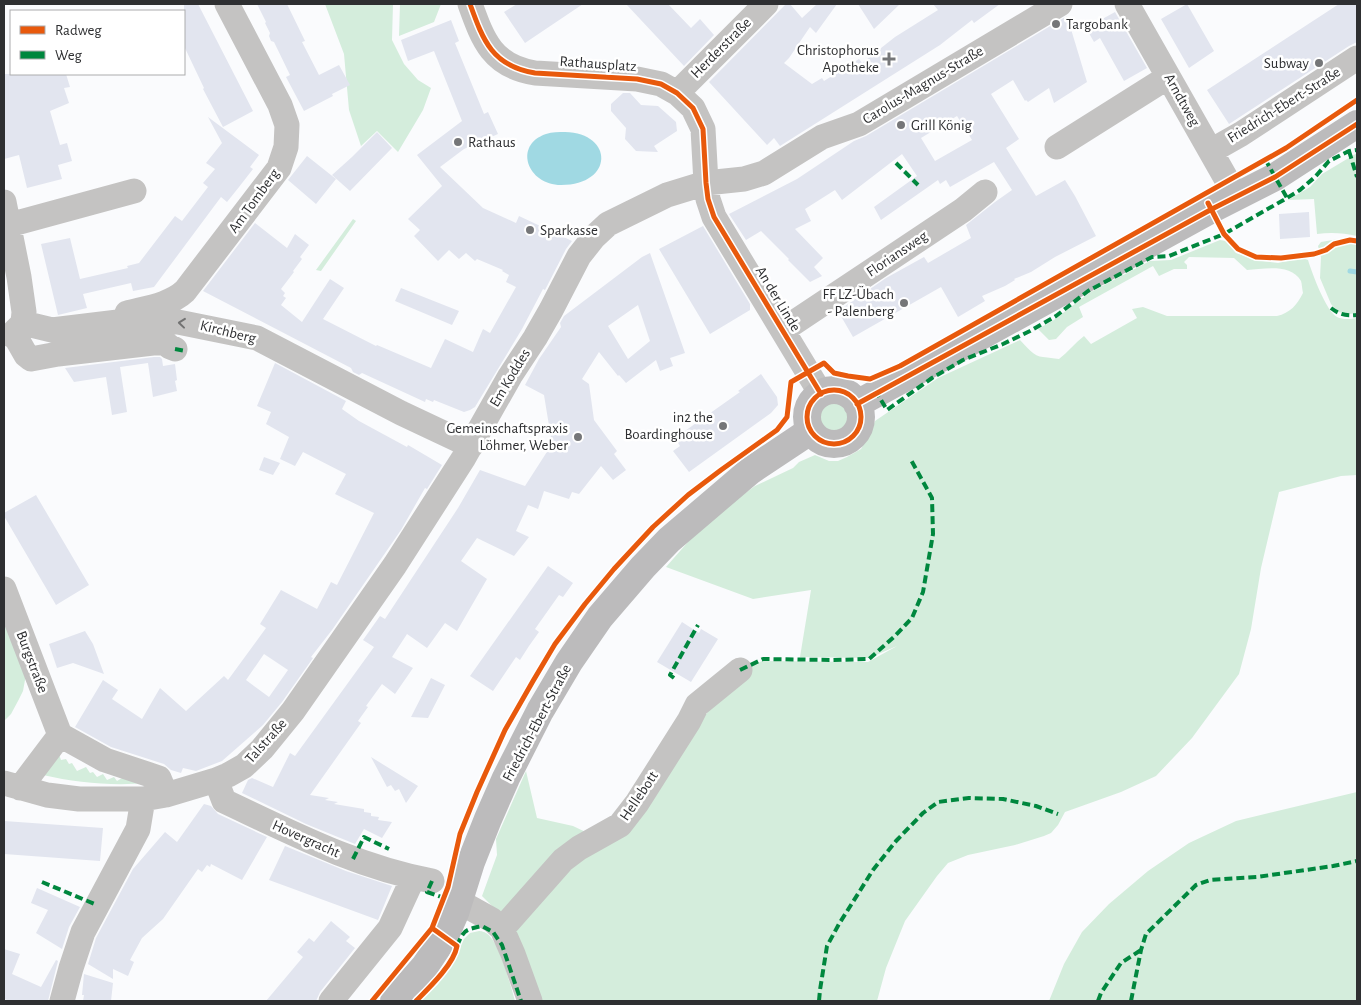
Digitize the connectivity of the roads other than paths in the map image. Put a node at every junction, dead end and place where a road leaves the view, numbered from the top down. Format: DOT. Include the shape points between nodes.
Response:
graph roads {
  1 [pos="227,4"];
  2 [pos="766,4"];
  3 [pos="1060,4"];
  4 [pos="1127,4"];
  5 [pos="471,7"];
  6 [pos="1357,58"];
  7 [pos="1168,77"];
  8 [pos="677,93"];
  9 [pos="1357,124"];
  10 [pos="1058,148"];
  11 [pos="1211,151"];
  12 [pos="706,183"];
  13 [pos="134,191"];
  14 [pos="985,192"];
  15 [pos="1236,196"];
  16 [pos="714,217"];
  17 [pos="6,222"];
  18 [pos="118,322"];
  19 [pos="783,330"];
  20 [pos="13,332"];
  21 [pos="175,349"];
  22 [pos="821,394"];
  23 [pos="857,404"];
  24 [pos="810,430"];
  25 [pos="471,446"];
  26 [pos="4,589"];
  27 [pos="740,670"];
  28 [pos="60,735"];
  29 [pos="216,780"];
  30 [pos="12,785"];
  31 [pos="155,797"];
  32 [pos="458,901"];
  33 [pos="502,929"];
  34 [pos="62,1001"];
  35 [pos="331,1001"];
  36 [pos="394,1001"];
  37 [pos="530,1001"];
  1 -- 18 [label="street, Am Tomberg" via="280,105 287,125 284,154 279,168 185,291 159,305 120,315"];
  2 -- 8 [label="street, Herderstraße"];
  3 -- 12 [label="street, Carolus-Magnus-Straße" via="868,119 822,137 764,173 744,179"];
  4 -- 7 [label="street, Arndtweg"];
  5 -- 8 [label="street, Rathausplatz" via="482,36 492,51 508,65 535,73 637,79 661,84"];
  6 -- 11 [label="street, Friedrich-Ebert-Straße"];
  7 -- 10 [label="street"];
  7 -- 11 [label="street, Arndtweg"];
  8 -- 12 [label="street, Rathausplatz" via="693,108 703,129"];
  9 -- 15 [label="main road" via="1275,177"];
  11 -- 15 [label="street, Arndtweg"];
  12 -- 16 [label="street, Rathausplatz"];
  12 -- 25 [label="street, Em Koddes" via="667,194 608,224 594,237 579,256"];
  13 -- 17 [label="street"];
  14 -- 19 [label="street, Floriansweg"];
  15 -- 23 [label="main road"];
  16 -- 19 [label="street, An der Linde"];
  17 -- 20 [label="street" via="24,312"];
  18 -- 20 [label="street, Kirchberg"];
  25 -- 18 [label="street, Kirchberg, one-way" via="258,338 178,322"];
  19 -- 22 [label="street, An der Linde"];
  20 -- 21 [label="street" via="31,359 153,343 165,343"];
  22 -- 23 [label="main road" via="841,391"];
  22 -- 24 [label="main road" via="812,400 808,410"];
  23 -- 24 [label="main road" via="860,425 847,441 826,443"];
  24 -- 32 [label="main road, Friedrich-Ebert-Straße" via="750,471 669,540 600,617 569,662 506,778"];
  25 -- 29 [label="street, Talstraße" via="395,565 293,711 244,766"];
  26 -- 28 [label="street, Burgstraße"];
  27 -- 33 [label="street, Hellebott" via="697,705 620,826 563,860"];
  28 -- 30 [label="street"];
  28 -- 31 [label="street" via="105,760 159,778"];
  29 -- 31 [label="street, Talstraße"];
  29 -- 35 [label="street, Hovergracht" via="224,802 335,853 422,879 390,928"];
  30 -- 31 [label="street" via="47,795 79,799"];
  31 -- 34 [label="street" via="83,932"];
  32 -- 33 [label="street"];
  32 -- 36 [label="main road, Friedrich-Ebert-Straße" via="445,936 425,966"];
  33 -- 37 [label="street"];
}
